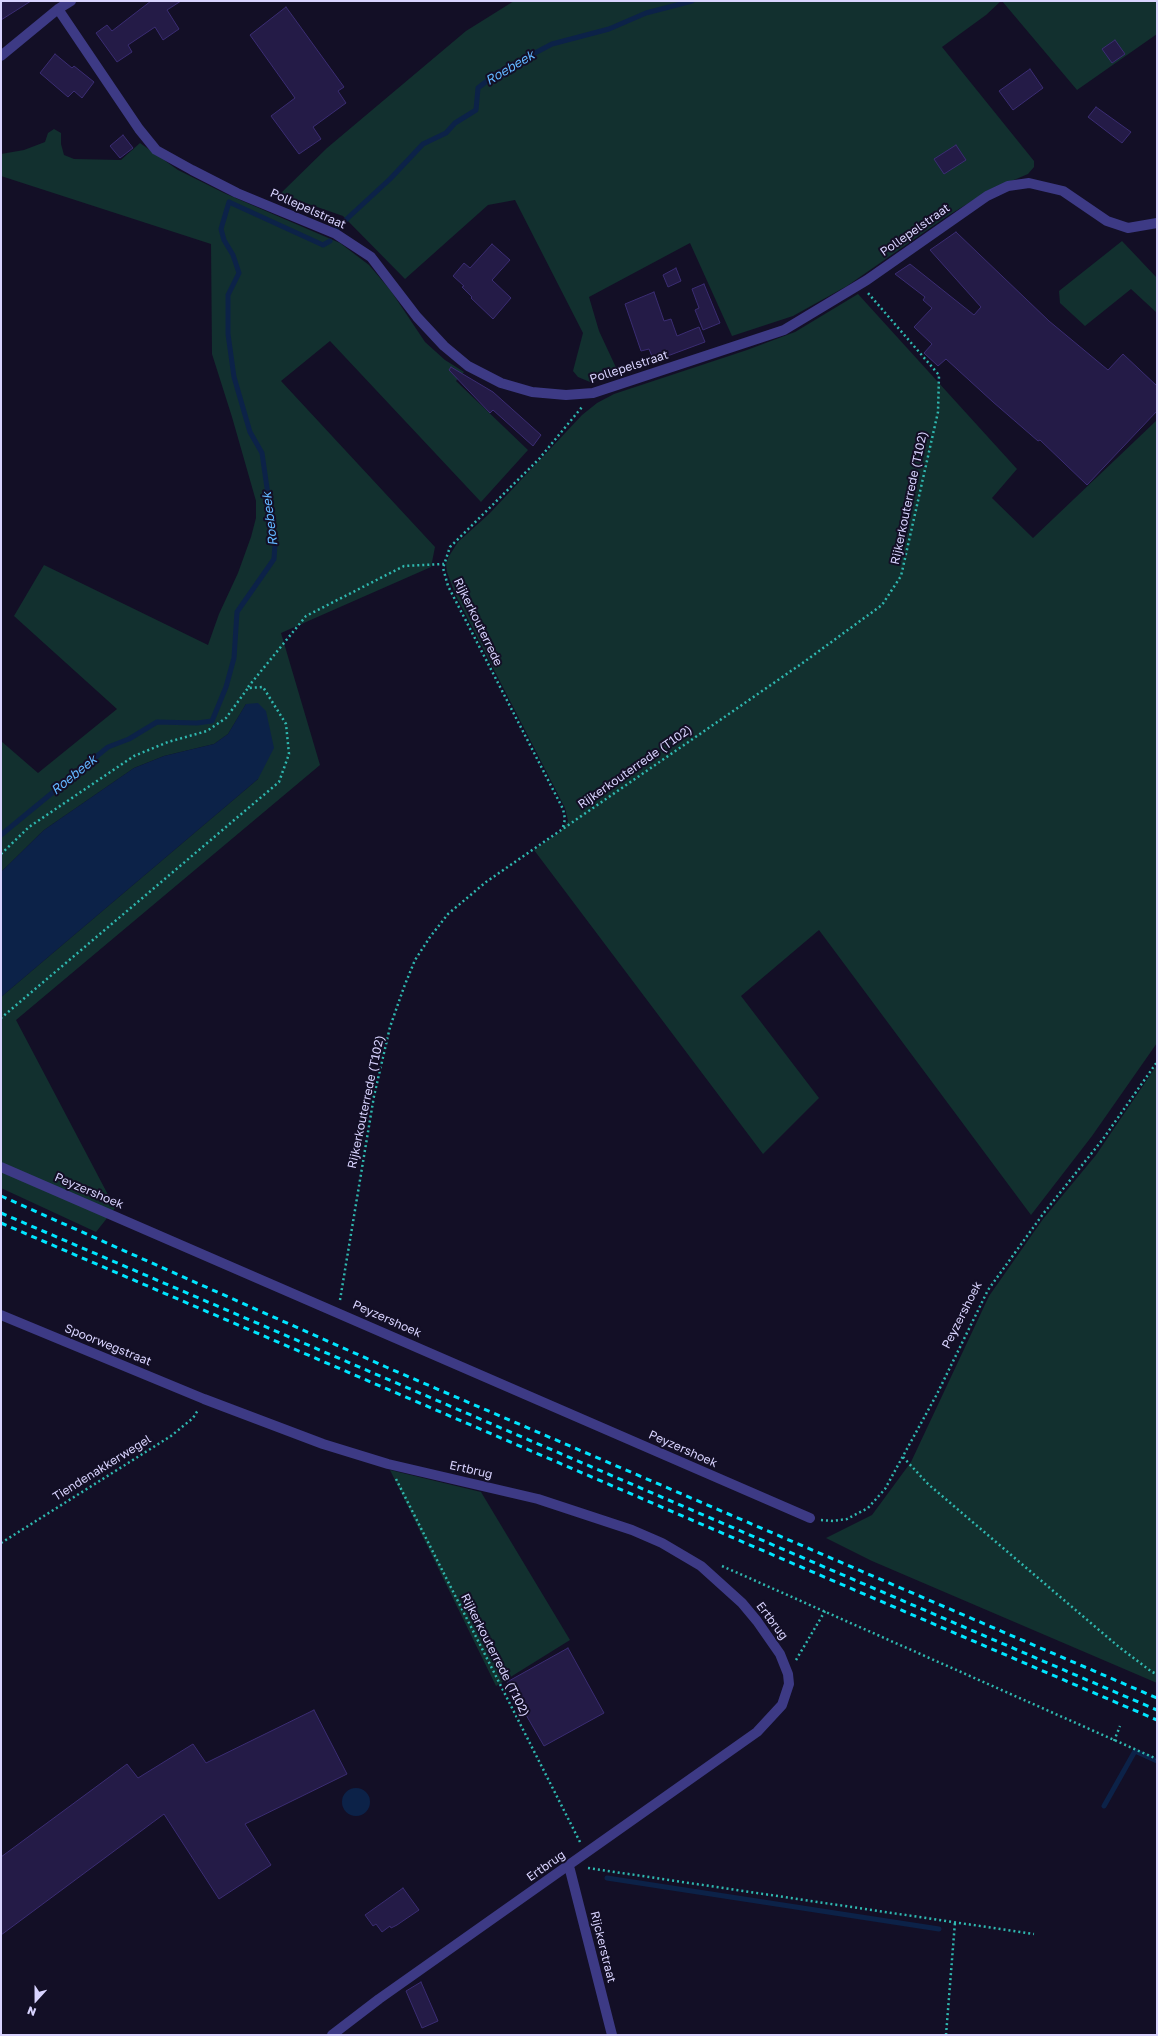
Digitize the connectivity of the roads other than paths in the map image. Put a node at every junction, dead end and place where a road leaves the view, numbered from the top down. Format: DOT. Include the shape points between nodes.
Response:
graph roads {
  1 [pos="71,1"];
  2 [pos="58,9"];
  3 [pos="1,56"];
  4 [pos="1157,223"];
  5 [pos="1,1167"];
  6 [pos="1,1315"];
  7 [pos="204,1399"];
  8 [pos="810,1518"];
  9 [pos="569,1866"];
  10 [pos="332,2035"];
  11 [pos="612,2035"];
  1 -- 2 [label="street"];
  2 -- 3 [label="street"];
  2 -- 4 [label="street, Pollepelstraat" via="156,150 237,193 336,234 371,257 417,317 444,346 468,366 500,383 532,392 566,395 593,393 784,330 860,284 987,196 1008,186 1029,183 1064,191 1107,221 1128,228"];
  5 -- 8 [label="street, Peyzershoek"];
  6 -- 7 [label="street, Spoorwegstraat"];
  7 -- 9 [label="street, Ertbrug" via="323,1444 388,1464 538,1499 603,1519 662,1543 701,1566 732,1593 757,1621 780,1654 788,1674 789,1684 782,1705 757,1732"];
  9 -- 10 [label="street, Ertbrug"];
  9 -- 11 [label="street, Rijckerstraat"];
}
